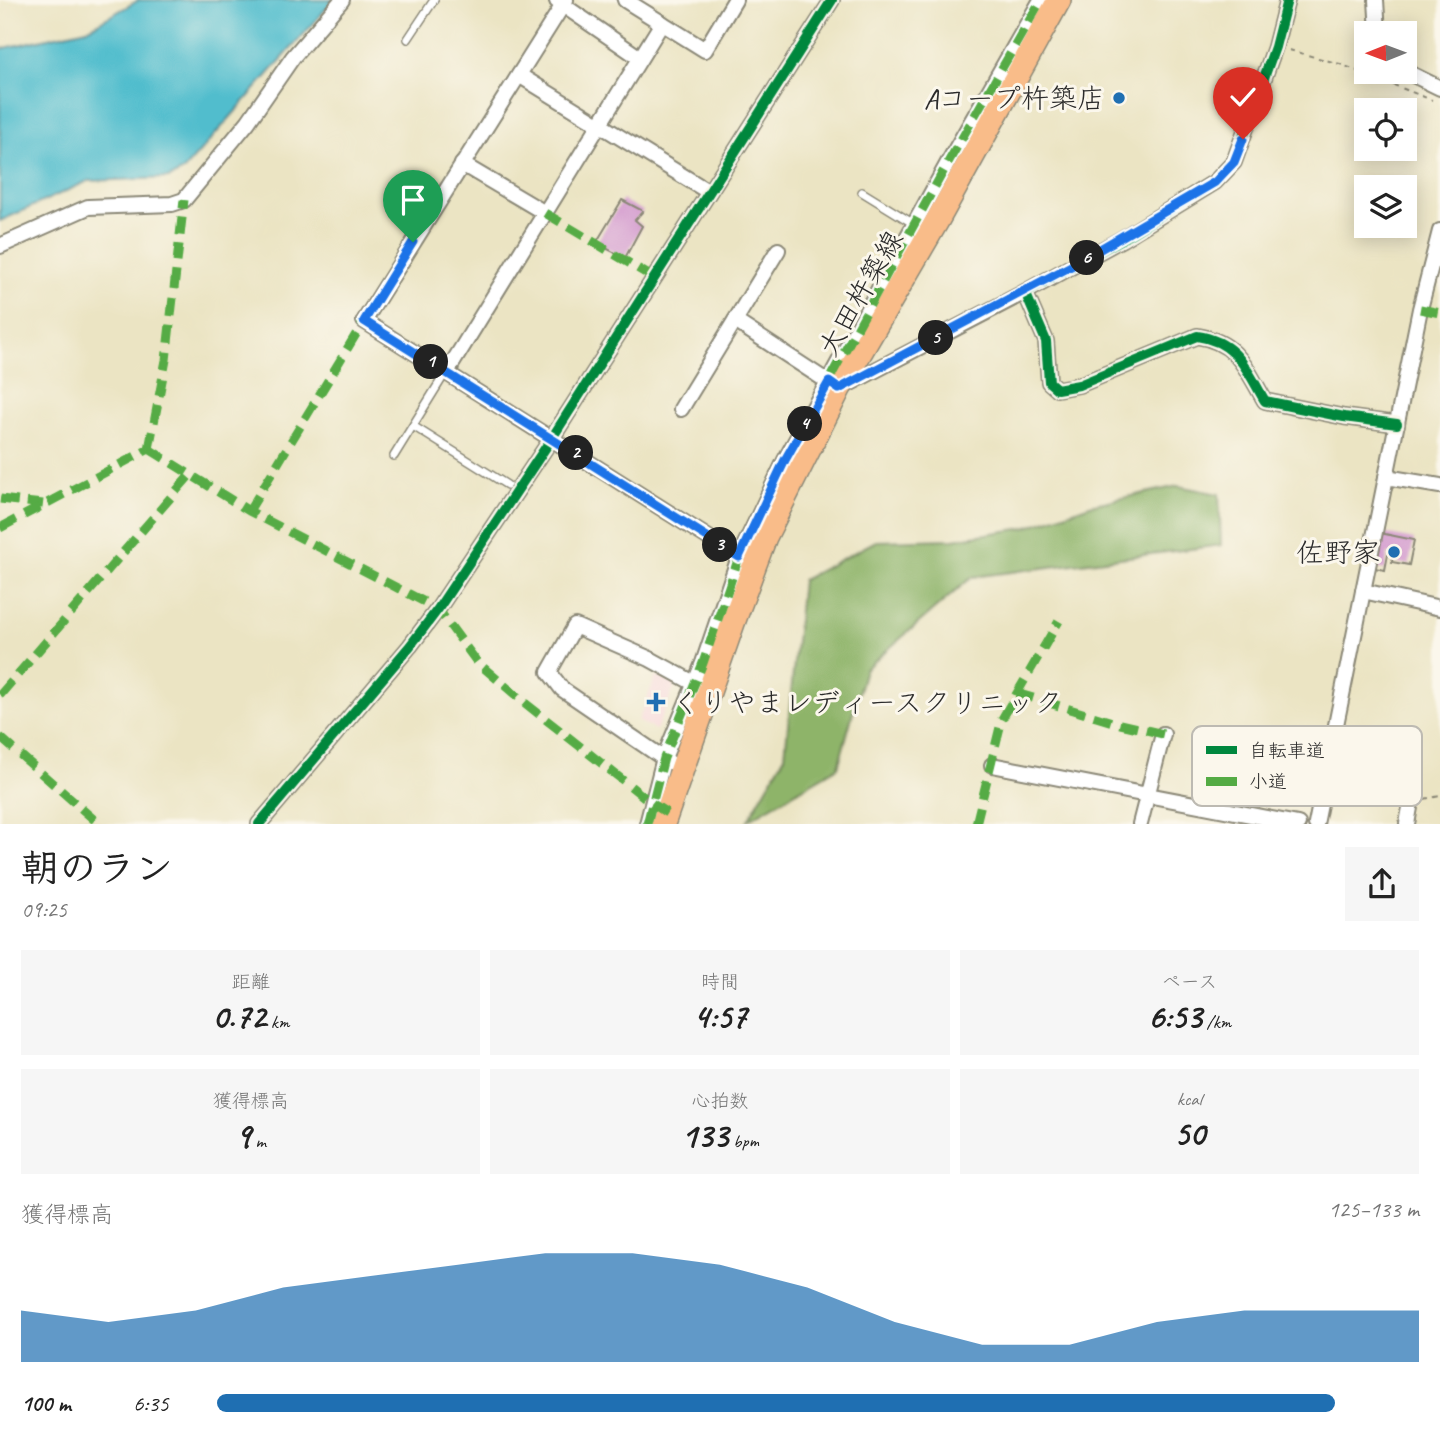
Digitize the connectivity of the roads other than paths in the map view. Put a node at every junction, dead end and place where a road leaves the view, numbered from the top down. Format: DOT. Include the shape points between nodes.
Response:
graph roads {
  1 [pos="342,0"];
  2 [pos="434,0"];
  3 [pos="625,0"];
  4 [pos="735,0"];
  5 [pos="832,0"];
  6 [pos="1041,0"];
  7 [pos="1059,0"];
  8 [pos="1287,0"];
  9 [pos="1376,0"];
  10 [pos="562,1"];
  11 [pos="1377,21"];
  12 [pos="662,23"];
  13 [pos="408,40"];
  14 [pos="640,58"];
  15 [pos="519,75"];
  16 [pos="1418,77"];
  17 [pos="1440,88"];
  18 [pos="600,124"];
  19 [pos="462,164"];
  20 [pos="709,192"];
  21 [pos="862,192"];
  22 [pos="545,213"];
  23 [pos="921,229"];
  24 [pos="1440,231"];
  25 [pos="0,246"];
  26 [pos="778,250"];
  27 [pos="1025,292"];
  28 [pos="735,321"];
  29 [pos="447,372"];
  30 [pos="834,385"];
  31 [pos="681,409"];
  32 [pos="1397,424"];
  33 [pos="413,426"];
  34 [pos="552,438"];
  35 [pos="394,456"];
  36 [pos="1386,477"];
  37 [pos="507,485"];
  38 [pos="1440,486"];
  39 [pos="747,562"];
  40 [pos="1363,591"];
  41 [pos="1440,608"];
  42 [pos="702,688"];
  43 [pos="1336,726"];
  44 [pos="1163,734"];
  45 [pos="673,764"];
  46 [pos="992,765"];
  47 [pos="1146,796"];
  48 [pos="1192,804"];
  49 [pos="1200,806"];
  50 [pos="1320,806"];
  51 [pos="1409,806"];
  52 [pos="259,824"];
  53 [pos="647,824"];
  54 [pos="663,824"];
  55 [pos="1140,824"];
  56 [pos="1298,824"];
  57 [pos="1316,824"];
  58 [pos="1407,824"];
  1 -- 25 [label="street" via="184,200 88,207"];
  2 -- 13 [label="lane"];
  3 -- 12 [label="street"];
  4 -- 12 [label="street" via="705,50"];
  5 -- 20 [label="street"];
  6 -- 23 [label="street"];
  7 -- 23 [label="main road, 大田杵築線"];
  8 -- 27 [label="street" via="1234,162 1215,182"];
  9 -- 11 [label="street"];
  10 -- 14 [label="street"];
  10 -- 15 [label="street"];
  12 -- 14 [label="street"];
  14 -- 18 [label="street"];
  15 -- 18 [label="street"];
  15 -- 19 [label="street"];
  16 -- 17 [label="street"];
  18 -- 20 [label="street"];
  18 -- 22 [label="street"];
  19 -- 22 [label="street"];
  19 -- 29 [label="street" via="364,321"];
  20 -- 34 [label="street"];
  21 -- 23 [label="lane"];
  22 -- 29 [label="street"];
  23 -- 30 [label="main road, 大田杵築線"];
  24 -- 32 [label="street"];
  26 -- 28 [label="street"];
  27 -- 30 [label="street"];
  27 -- 32 [label="street" via="1046,341 1049,382 1057,389 1079,385 1197,336 1208,337 1231,348 1265,401"];
  28 -- 30 [label="street"];
  28 -- 31 [label="street"];
  29 -- 33 [label="lane"];
  29 -- 34 [label="street"];
  30 -- 39 [label="main road, 大田杵築線" via="765,537"];
  32 -- 36 [label="street"];
  33 -- 35 [label="lane"];
  33 -- 37 [label="lane"];
  34 -- 39 [label="street"];
  34 -- 52 [label="street" via="410,646"];
  36 -- 38 [label="street"];
  36 -- 40 [label="street"];
  39 -- 42 [label="main road, 大田杵築線"];
  40 -- 41 [label="street"];
  40 -- 43 [label="street"];
  42 -- 45 [label="main road, 大田杵築線"];
  42 -- 45 [label="street" via="575,626 549,671 562,690"];
  44 -- 47 [label="street"];
  45 -- 53 [label="street"];
  45 -- 54 [label="main road, 大田杵築線"];
  46 -- 47 [label="street"];
  47 -- 48 [label="street"];
  47 -- 55 [label="street"];
  49 -- 56 [label="street"];
  50 -- 57 [label="street"];
  51 -- 58 [label="street"];
}
